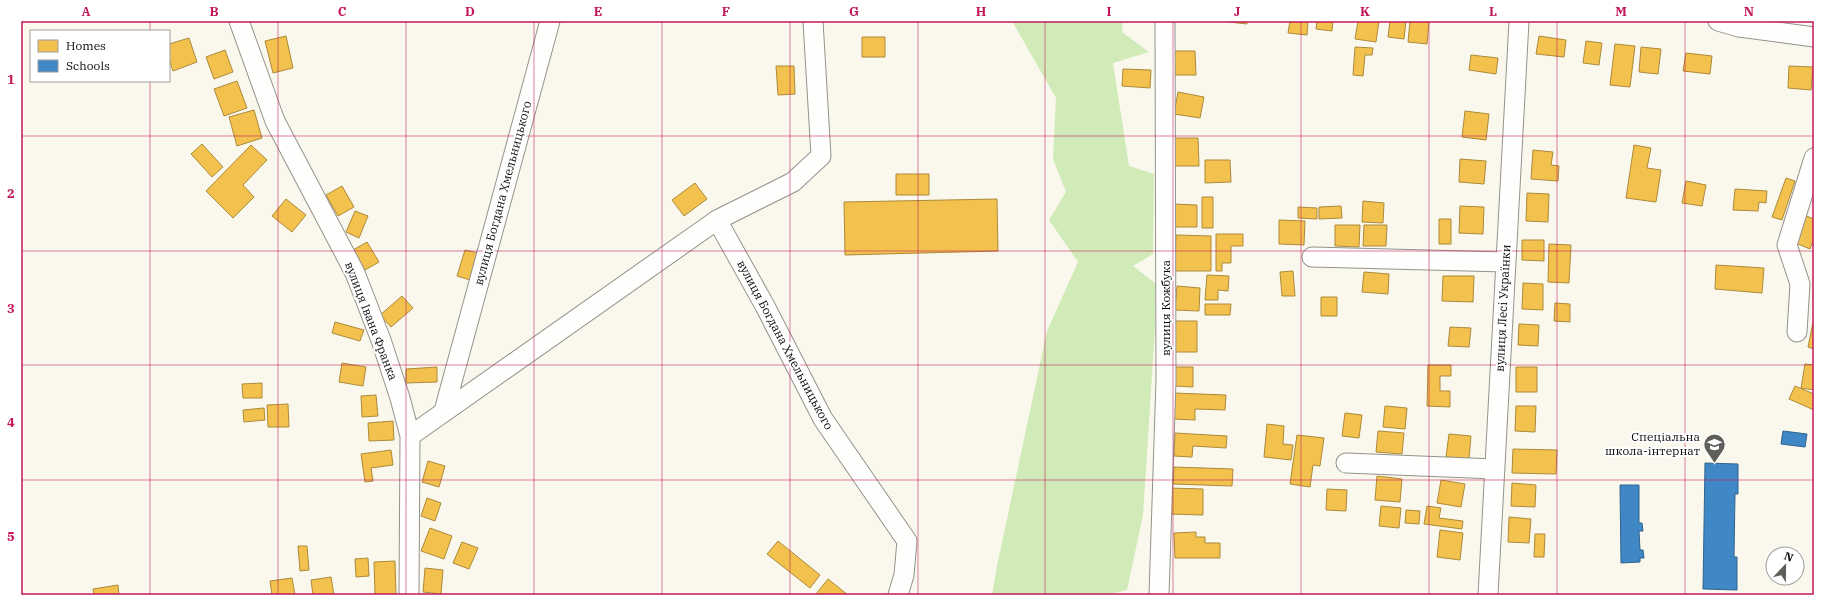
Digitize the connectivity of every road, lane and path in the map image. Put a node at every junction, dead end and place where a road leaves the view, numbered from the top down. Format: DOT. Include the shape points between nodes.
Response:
graph roads {
  1 [pos="239,21"];
  2 [pos="550,21"];
  3 [pos="813,21"];
  4 [pos="1165,21"];
  5 [pos="1519,21"];
  6 [pos="1718,21"];
  7 [pos="1814,37"];
  8 [pos="1814,158"];
  9 [pos="717,220"];
  10 [pos="1312,257"];
  11 [pos="1506,262"];
  12 [pos="1797,332"];
  13 [pos="444,412"];
  14 [pos="410,436"];
  15 [pos="1346,463"];
  16 [pos="1495,469"];
  17 [pos="409,595"];
  18 [pos="898,595"];
  19 [pos="1159,595"];
  20 [pos="1488,595"];
  1 -- 14 [label="street, вулиця Івана Франка" via="275,121 354,273 381,340"];
  2 -- 13 [label="street, вулиця Богдана Хмельницького"];
  3 -- 9 [label="street" via="821,156 793,182"];
  4 -- 19 [label="street, вулиця Кожбука" via="1166,380"];
  5 -- 11 [label="street, вулиця Лесі Українки"];
  6 -- 7 [label="street" via="1738,27"];
  8 -- 12 [label="street" via="1787,245 1800,284"];
  9 -- 13 [label="street"];
  9 -- 18 [label="street, вулиця Богдана Хмельницького" via="823,419 907,541 904,576"];
  10 -- 11 [label="street"];
  11 -- 16 [label="street, вулиця Лесі Українки"];
  13 -- 14 [label="street"];
  14 -- 17 [label="street, вулиця Івана Франка"];
  15 -- 16 [label="street"];
  16 -- 20 [label="street, вулиця Лесі Українки"];
}
